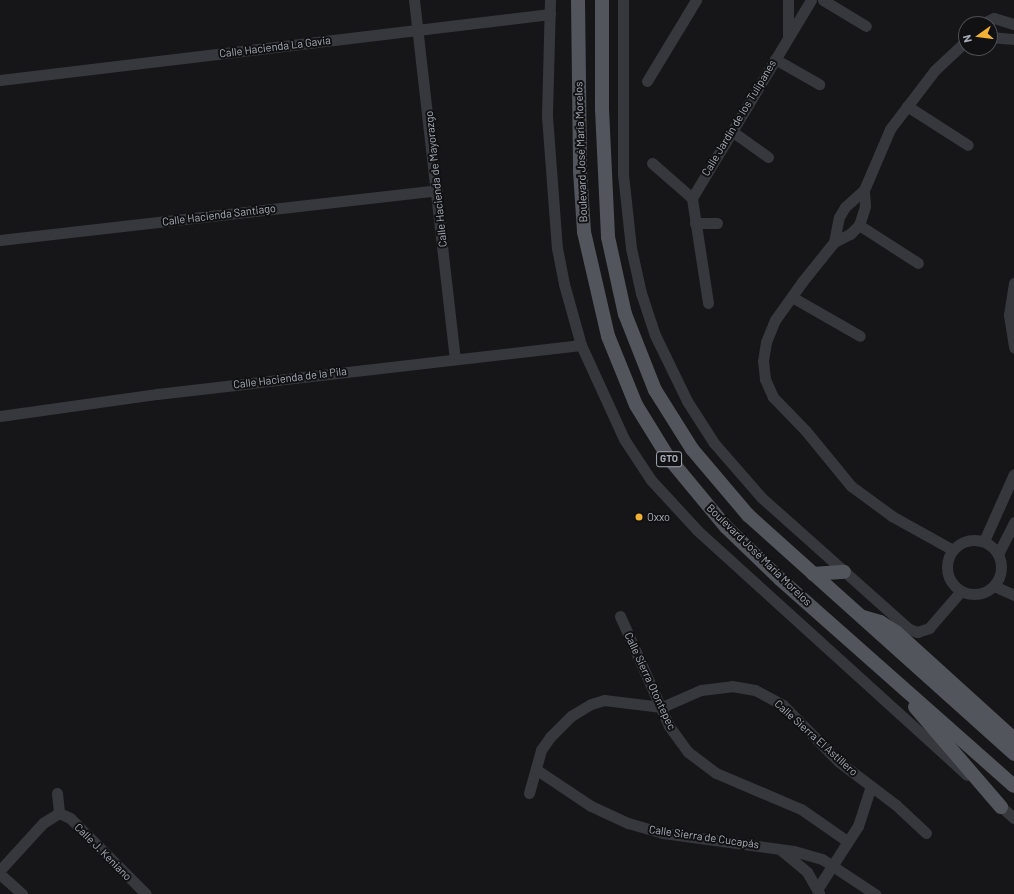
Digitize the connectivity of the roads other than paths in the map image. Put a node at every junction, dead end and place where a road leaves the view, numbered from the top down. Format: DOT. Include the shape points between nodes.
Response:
graph roads {
  1 [pos="414,0"];
  2 [pos="550,0"];
  3 [pos="578,0"];
  4 [pos="602,0"];
  5 [pos="623,0"];
  6 [pos="684,0"];
  7 [pos="696,0"];
  8 [pos="788,0"];
  9 [pos="811,0"];
  10 [pos="823,0"];
  11 [pos="550,14"];
  12 [pos="684,16"];
  13 [pos="998,19"];
  14 [pos="1014,24"];
  15 [pos="866,26"];
  16 [pos="418,30"];
  17 [pos="998,37"];
  18 [pos="788,39"];
  19 [pos="1014,39"];
  20 [pos="958,48"];
  21 [pos="775,59"];
  22 [pos="0,80"];
  23 [pos="647,82"];
  24 [pos="819,84"];
  25 [pos="907,106"];
  26 [pos="733,132"];
  27 [pos="968,145"];
  28 [pos="768,157"];
  29 [pos="652,163"];
  30 [pos="437,190"];
  31 [pos="864,190"];
  32 [pos="692,198"];
  33 [pos="695,222"];
  34 [pos="717,223"];
  35 [pos="859,225"];
  36 [pos="0,240"];
  37 [pos="834,242"];
  38 [pos="918,263"];
  39 [pos="1014,283"];
  40 [pos="792,297"];
  41 [pos="708,303"];
  42 [pos="1012,304"];
  43 [pos="860,336"];
  44 [pos="581,344"];
  45 [pos="1014,348"];
  46 [pos="456,358"];
  47 [pos="0,416"];
  48 [pos="1014,474"];
  49 [pos="999,511"];
  50 [pos="1014,521"];
  51 [pos="984,541"];
  52 [pos="953,550"];
  53 [pos="998,554"];
  54 [pos="844,572"];
  55 [pos="813,574"];
  56 [pos="994,586"];
  57 [pos="961,591"];
  58 [pos="1014,595"];
  59 [pos="620,616"];
  60 [pos="861,617"];
  61 [pos="876,663"];
  62 [pos="662,707"];
  63 [pos="1014,739"];
  64 [pos="1014,754"];
  65 [pos="537,770"];
  66 [pos="871,786"];
  67 [pos="1014,786"];
  68 [pos="57,793"];
  69 [pos="528,793"];
  70 [pos="1001,807"];
  71 [pos="59,812"];
  72 [pos="1014,818"];
  73 [pos="926,833"];
  74 [pos="847,841"];
  75 [pos="776,847"];
  76 [pos="831,864"];
  77 [pos="0,870"];
  78 [pos="0,874"];
  79 [pos="819,891"];
  80 [pos="140,892"];
  81 [pos="22,894"];
  82 [pos="875,894"];
  1 -- 16 [label="street, Calle Hacienda de Mayorazgo"];
  2 -- 11 [label="street"];
  3 -- 61 [label="main road, Boulevard José María Morelos / GTO" via="580,171 584,232 608,336 625,382 668,457 708,508 780,579"];
  4 -- 55 [label="main road, Boulevard José María Morelos / GTO" via="603,148 608,237 620,296 640,357 672,420 713,476 748,515"];
  5 -- 54 [label="street" via="624,174 628,225 636,271 655,335 684,395 714,443 762,498"];
  6 -- 12 [label="street"];
  7 -- 12 [label="street"];
  8 -- 18 [label="street"];
  9 -- 18 [label="street, Calle Jardín de los Tulipanes"];
  10 -- 15 [label="street"];
  11 -- 16 [label="street, Calle Hacienda La Gavia"];
  11 -- 44 [label="street" via="547,116 552,203 564,284"];
  12 -- 23 [label="street"];
  13 -- 14 [label="street"];
  16 -- 22 [label="street, Calle Hacienda La Gavia"];
  16 -- 30 [label="street, Calle Hacienda de Mayorazgo"];
  17 -- 19 [label="street"];
  18 -- 21 [label="street, Calle Jardín de los Tulipanes"];
  20 -- 25 [label="street" via="947,57"];
  21 -- 24 [label="street"];
  21 -- 26 [label="street, Calle Jardín de los Tulipanes"];
  25 -- 27 [label="street"];
  25 -- 31 [label="street" via="884,141"];
  26 -- 28 [label="street"];
  26 -- 32 [label="street, Calle Jardín de los Tulipanes"];
  29 -- 32 [label="street"];
  30 -- 36 [label="street, Calle Hacienda Santiago"];
  30 -- 46 [label="street, Calle Hacienda de Mayorazgo"];
  31 -- 35 [label="street" via="865,206"];
  31 -- 37 [label="street" via="845,207 839,217"];
  32 -- 33 [label="street"];
  33 -- 34 [label="street"];
  33 -- 41 [label="street"];
  35 -- 37 [label="street" via="850,234"];
  35 -- 38 [label="street"];
  37 -- 40 [label="street"];
  39 -- 42 [label="street"];
  40 -- 43 [label="street"];
  40 -- 52 [label="street" via="775,320 766,342 763,370 769,391 862,496 922,534"];
  42 -- 45 [label="street" via="1009,328"];
  44 -- 46 [label="street, Calle Hacienda de la Pila"];
  44 -- 70 [label="street" via="624,439 651,480 669,500 726,558"];
  46 -- 47 [label="street, Calle Hacienda de la Pila"];
  48 -- 49 [label="street"];
  49 -- 50 [label="street"];
  49 -- 51 [label="street"];
  50 -- 53 [label="street"];
  51 -- 52 [label="street" via="968,540"];
  51 -- 53 [label="street"];
  52 -- 57 [label="street" via="947,568 951,581"];
  53 -- 56 [label="street" via="1001,570"];
  54 -- 55 [label="main road"];
  54 -- 57 [label="street" via="904,625 917,632 924,631 935,623"];
  55 -- 60 [label="main road, Boulevard José María Morelos / GTO"];
  56 -- 57 [label="street" via="979,594"];
  56 -- 58 [label="street"];
  59 -- 62 [label="street, Calle Sierra Otontepec"];
  60 -- 63 [label="main road" via="880,622 896,632"];
  60 -- 64 [label="main road, Boulevard José María Morelos / GTO"];
  61 -- 67 [label="main road, Boulevard José María Morelos / GTO"];
  61 -- 70 [label="main road"];
  62 -- 65 [label="street" via="604,700 591,704 571,716 550,737 541,750"];
  62 -- 66 [label="street, Calle Sierra El Astillero" via="690,693 716,687 756,690 783,705 838,761"];
  62 -- 74 [label="street, Calle Sierra Otontepec" via="677,739 702,763 716,773 801,809"];
  65 -- 69 [label="street"];
  65 -- 75 [label="street, Calle Sierra de Cucapás" via="591,806 642,828"];
  66 -- 73 [label="street, Calle Sierra El Astillero"];
  66 -- 74 [label="street" via="858,826"];
  68 -- 71 [label="street"];
  70 -- 72 [label="street"];
  71 -- 77 [label="street" via="43,823"];
  71 -- 80 [label="street, Calle J. Keniano" via="70,818"];
  74 -- 76 [label="street"];
  75 -- 76 [label="street, Calle Sierra de Cucapás" via="814,856"];
  75 -- 79 [label="street" via="790,856"];
  76 -- 79 [label="street"];
  76 -- 82 [label="street, Calle Sierra de Cucapás"];
  78 -- 81 [label="street"];
}
